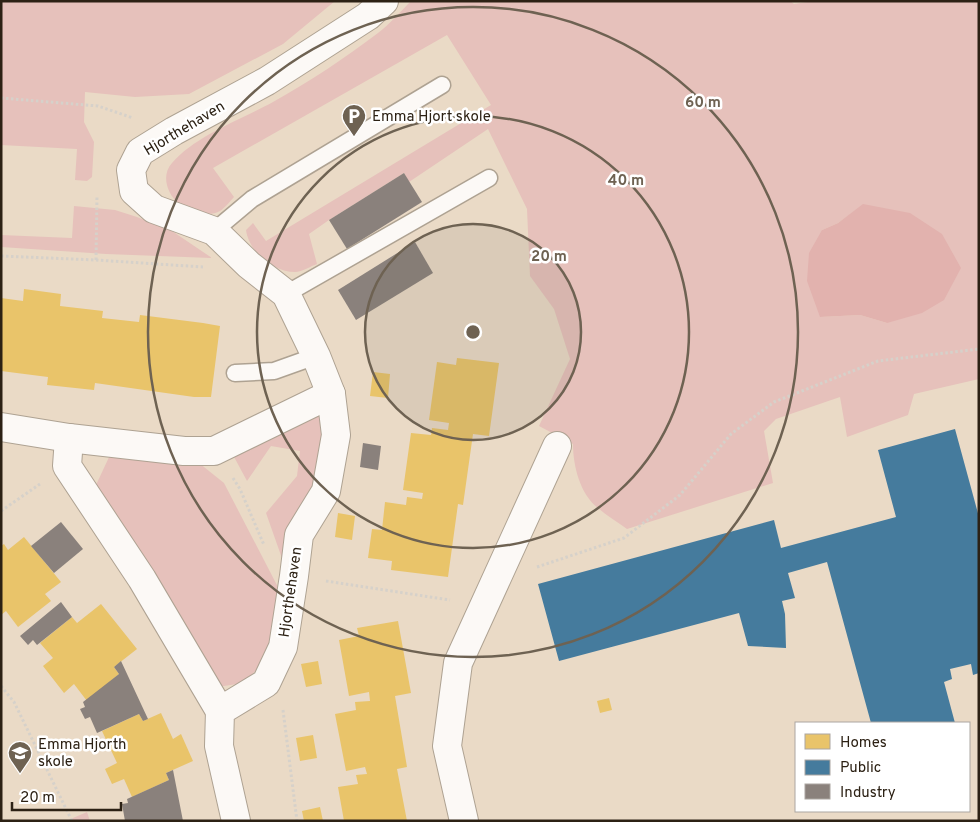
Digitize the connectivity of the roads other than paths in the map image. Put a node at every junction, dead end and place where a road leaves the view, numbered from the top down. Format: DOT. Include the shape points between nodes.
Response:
graph roads {
  1 [pos="384,1"];
  2 [pos="442,84"];
  3 [pos="489,178"];
  4 [pos="214,231"];
  5 [pos="286,294"];
  6 [pos="316,356"];
  7 [pos="235,373"];
  8 [pos="331,394"];
  9 [pos="1,427"];
  10 [pos="69,438"];
  11 [pos="557,446"];
  12 [pos="220,711"];
  13 [pos="236,821"];
  14 [pos="464,821"];
  1 -- 4 [label="street, Hjorthehaven" via="368,16 267,82 140,152 131,170 134,191 154,209"];
  2 -- 4 [label="lane" via="252,199"];
  3 -- 5 [label="lane"];
  4 -- 5 [label="street, Hjorthehaven" via="249,265"];
  5 -- 6 [label="street, Hjorthehaven"];
  6 -- 7 [label="lane" via="274,371"];
  6 -- 8 [label="street, Hjorthehaven"];
  8 -- 10 [label="street" via="214,451 184,451"];
  8 -- 12 [label="street, Hjorthehaven" via="336,435 326,491 298,535 282,647 266,682"];
  9 -- 10 [label="street"];
  10 -- 12 [label="street" via="67,466 142,579"];
  11 -- 14 [label="street" via="458,663 447,746"];
  12 -- 13 [label="street" via="219,746"];
}
